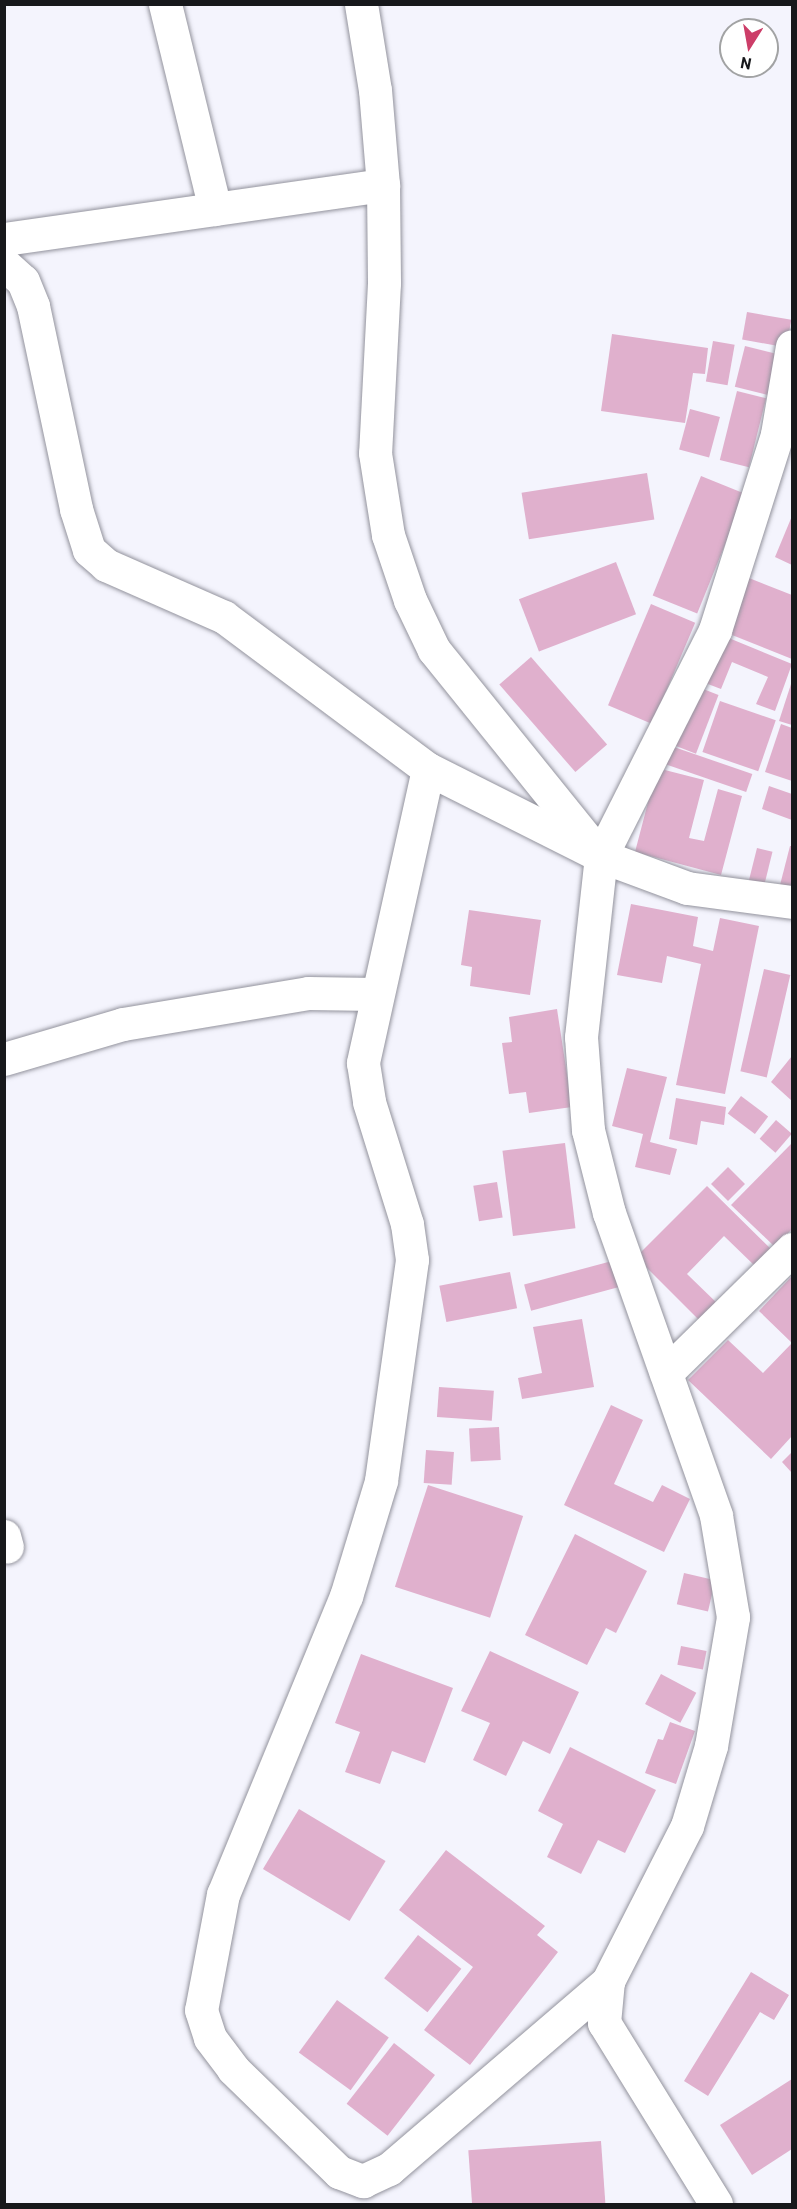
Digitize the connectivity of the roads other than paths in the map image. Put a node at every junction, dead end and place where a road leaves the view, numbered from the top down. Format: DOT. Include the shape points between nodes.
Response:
graph roads {
  1 [pos="165,4"];
  2 [pos="361,4"];
  3 [pos="383,185"];
  4 [pos="215,209"];
  5 [pos="4,239"];
  6 [pos="5,263"];
  7 [pos="792,346"];
  8 [pos="428,769"];
  9 [pos="601,856"];
  10 [pos="792,902"];
  11 [pos="376,994"];
  12 [pos="4,1059"];
  13 [pos="792,1249"];
  14 [pos="666,1373"];
  15 [pos="608,1981"];
  16 [pos="716,2205"];
  1 -- 4 [label="street"];
  2 -- 3 [label="street" via="375,90"];
  3 -- 4 [label="street"];
  3 -- 9 [label="street" via="384,283 375,453 388,535 410,600 434,650"];
  4 -- 5 [label="street"];
  6 -- 8 [label="street" via="23,281 33,306 76,509 89,550 106,565 224,617"];
  7 -- 9 [label="street" via="777,434 716,630"];
  8 -- 9 [label="street"];
  8 -- 11 [label="street"];
  9 -- 10 [label="street" via="687,888"];
  9 -- 14 [label="street" via="581,1037 588,1130 609,1213"];
  11 -- 12 [label="street" via="308,993 123,1024"];
  11 -- 15 [label="street" via="363,1063 369,1102 407,1224 412,1260 381,1481 346,1596 223,1894 201,2010 210,2038 233,2069 339,2172 363,2181 389,2169"];
  13 -- 14 [label="street"];
  14 -- 15 [label="street" via="716,1515 734,1617 711,1746 687,1826"];
  15 -- 16 [label="street" via="604,2023"];
}
